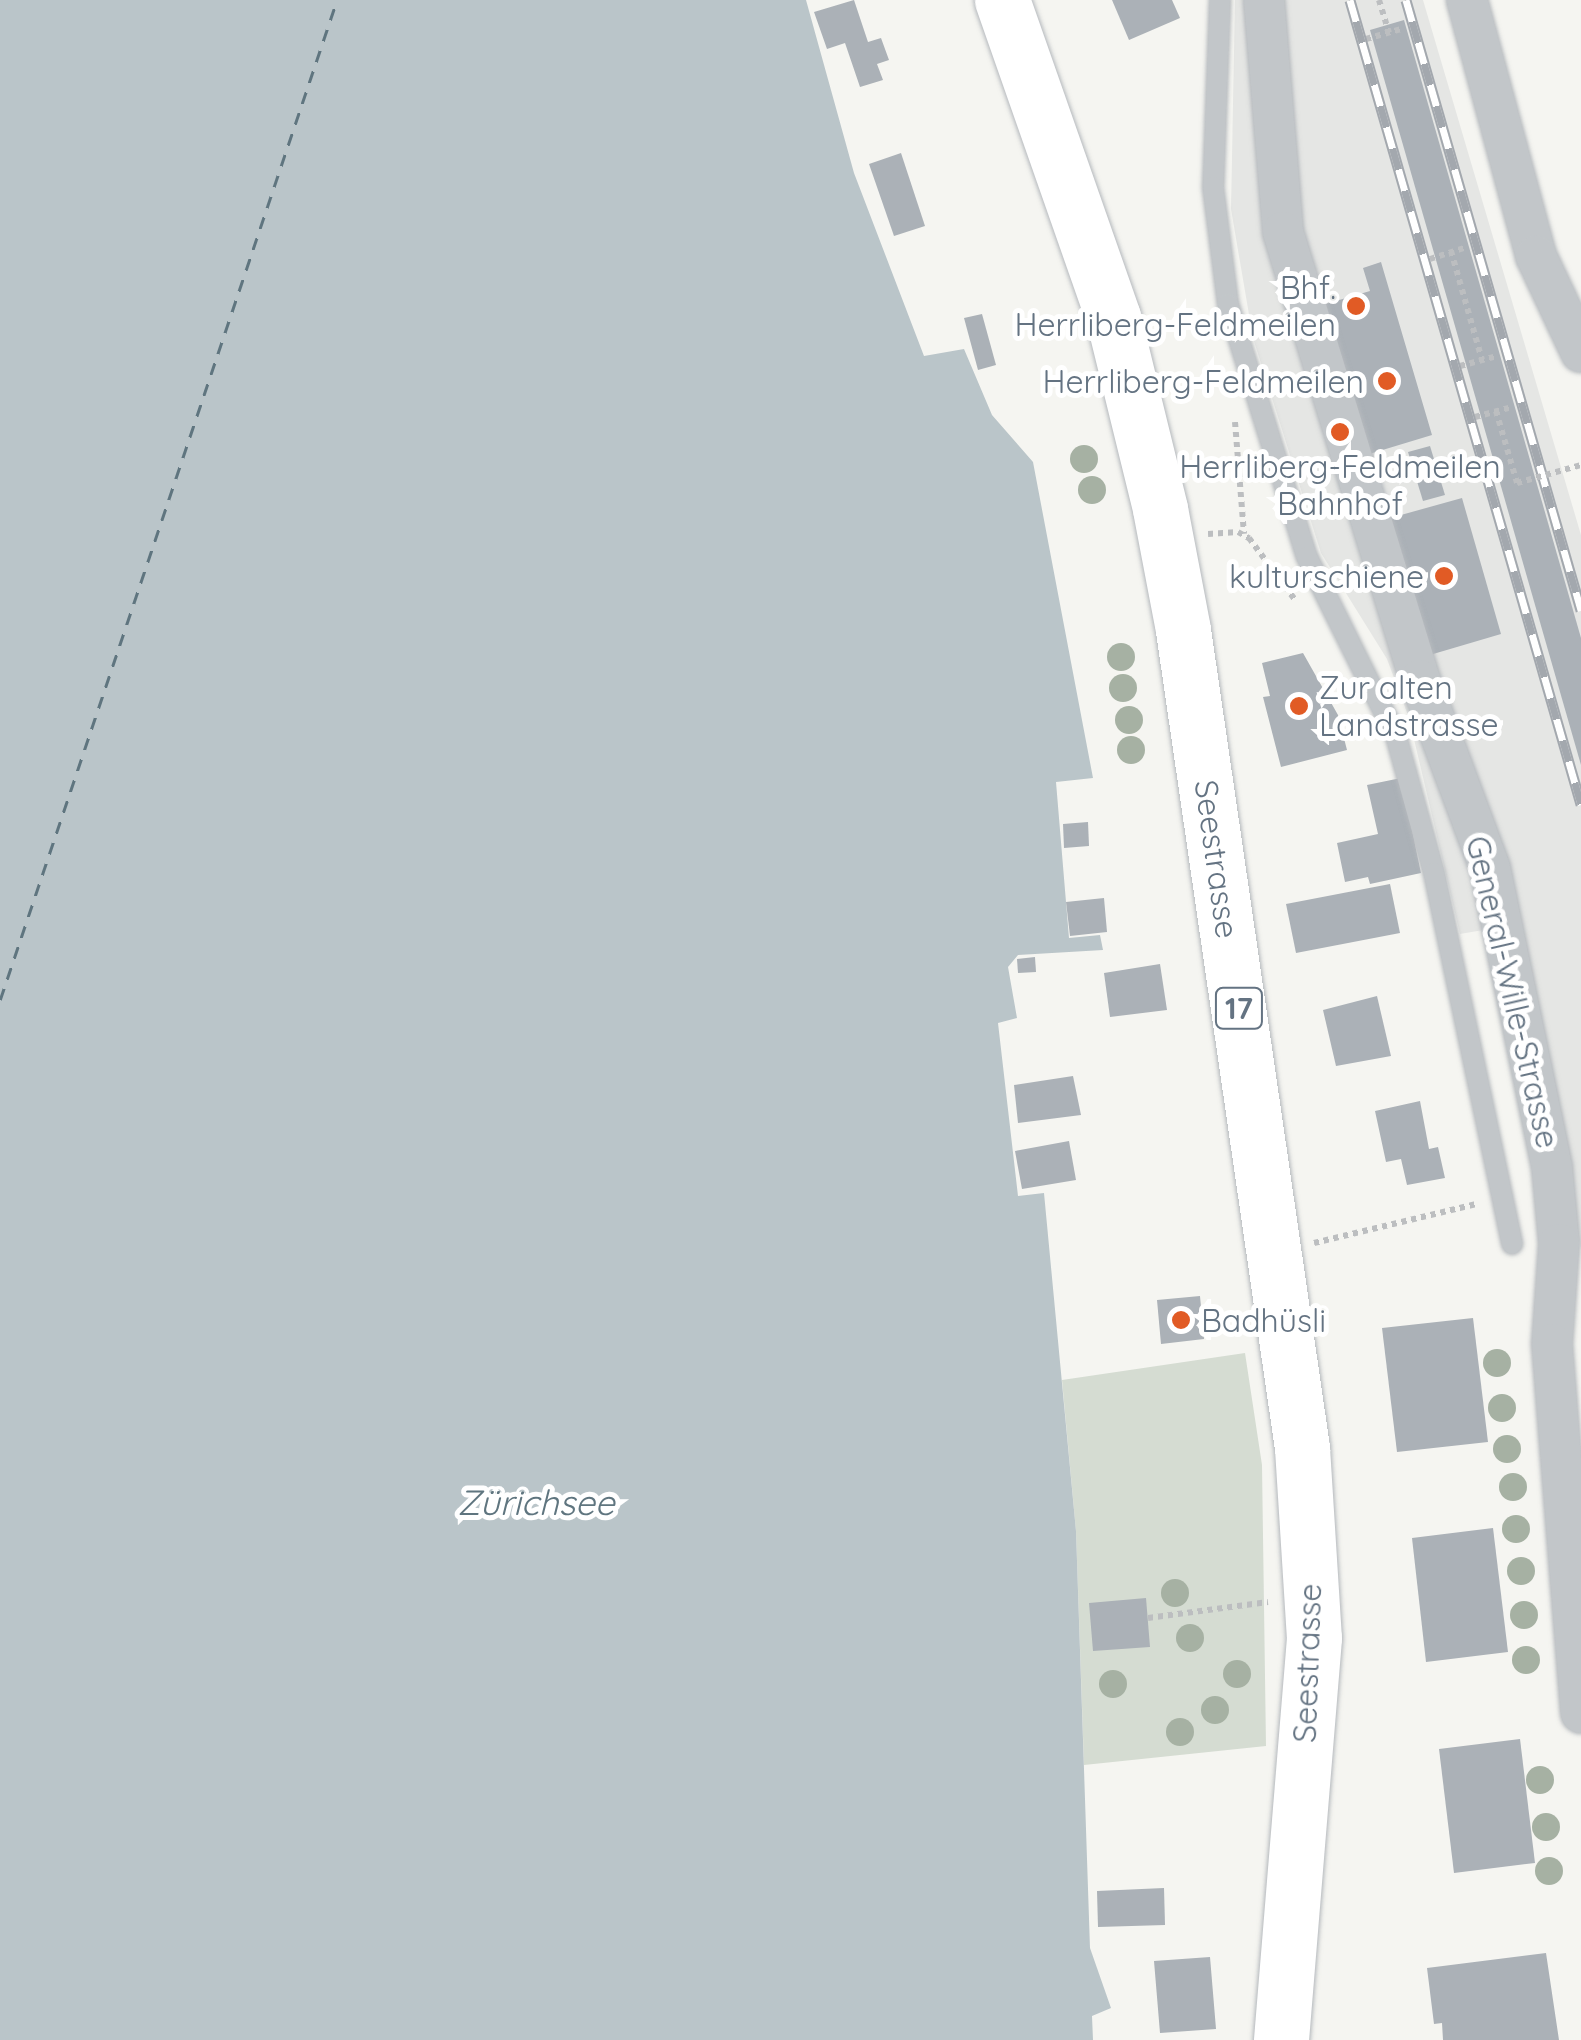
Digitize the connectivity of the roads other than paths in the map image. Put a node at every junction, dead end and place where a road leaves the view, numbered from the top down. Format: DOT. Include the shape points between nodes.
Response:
graph roads {
  1 [pos="1002,0"];
  2 [pos="1220,0"];
  3 [pos="1264,0"];
  4 [pos="1468,0"];
  5 [pos="1581,352"];
  6 [pos="1512,1244"];
  7 [pos="1581,1714"];
  8 [pos="1281,2040"];
  1 -- 8 [label="main road, Seestrasse / 17" via="1113,317 1160,509 1184,630 1302,1448 1314,1638"];
  2 -- 6 [label="lane" via="1213,187 1228,304 1307,558 1396,736 1434,873"];
  3 -- 7 [label="street, General-Wille-Strasse" via="1287,250 1420,680 1490,868 1552,1168 1559,1244 1552,1344"];
  4 -- 5 [label="street" via="1536,256"];
}
